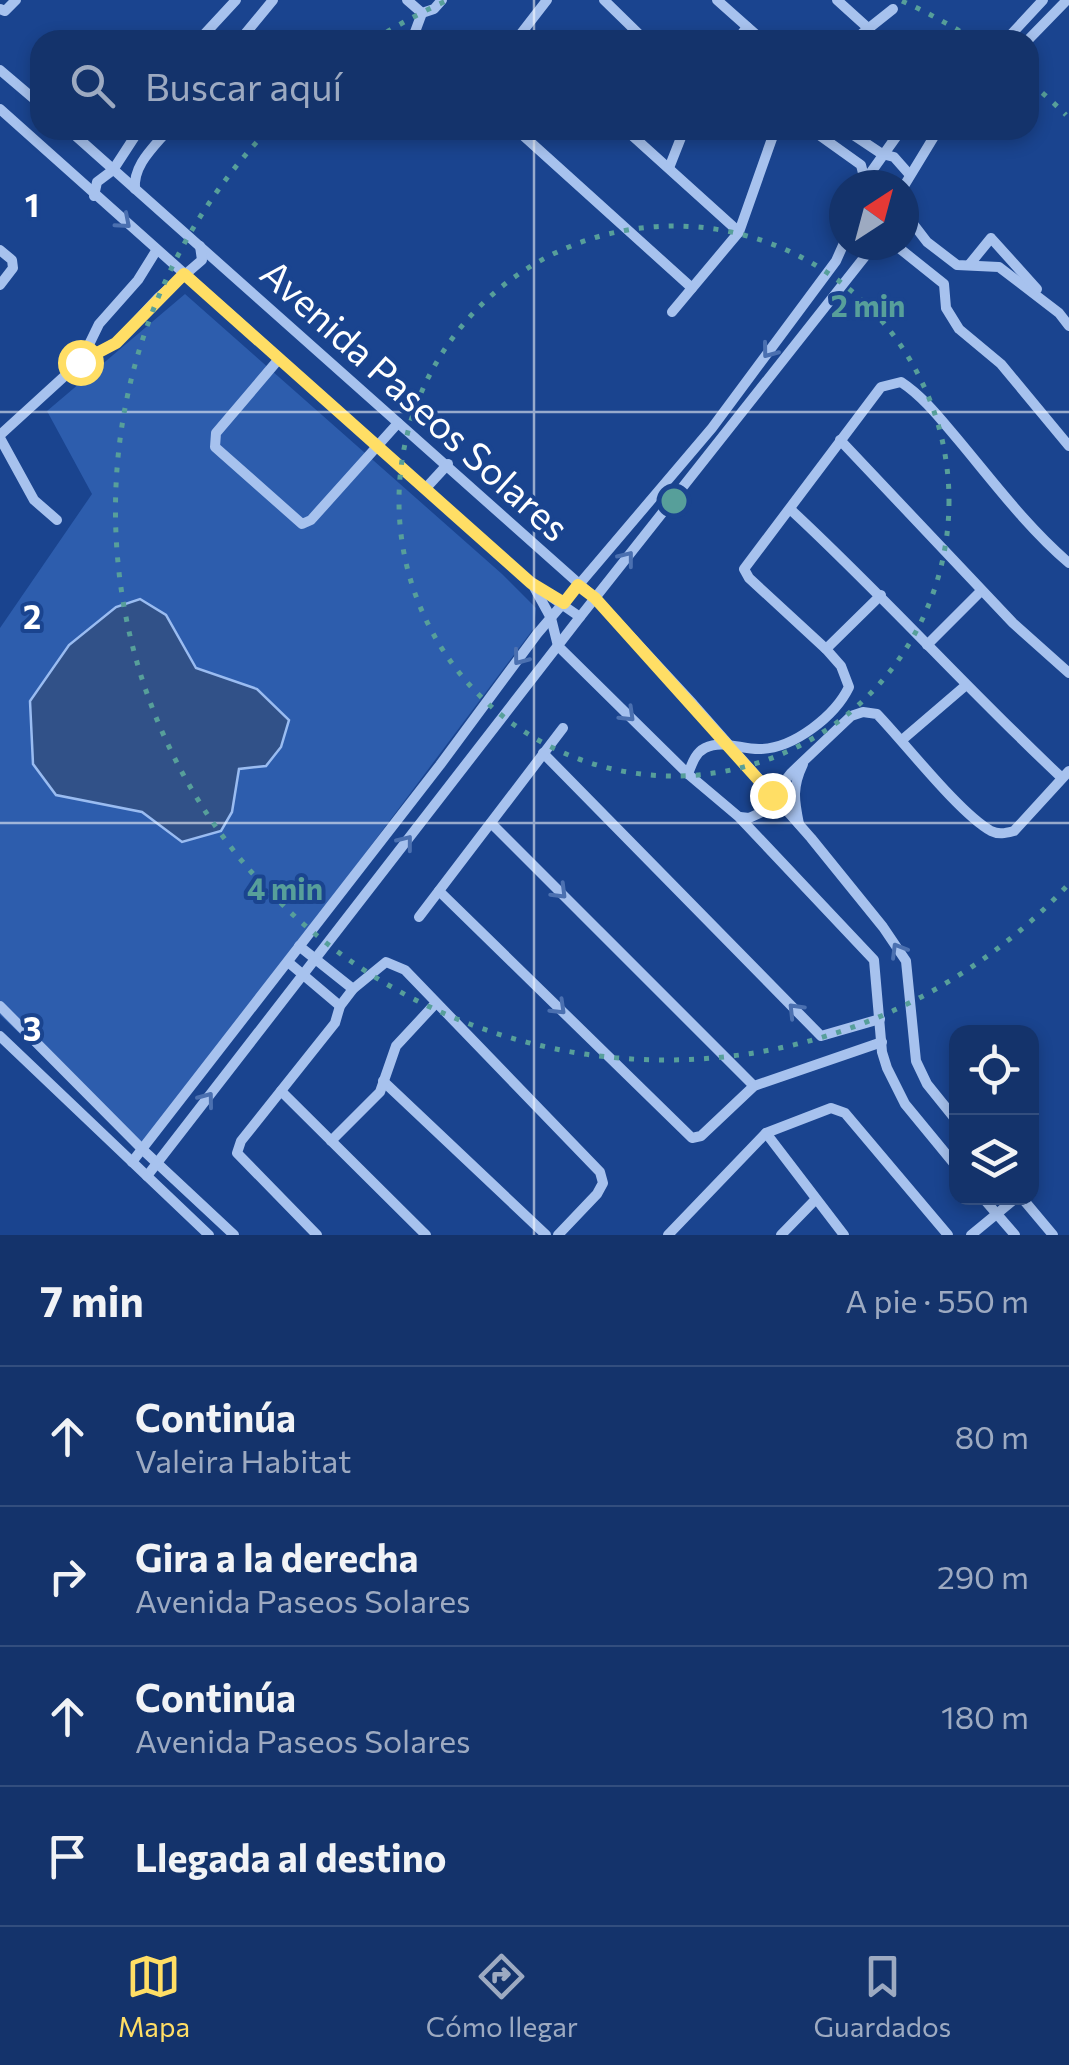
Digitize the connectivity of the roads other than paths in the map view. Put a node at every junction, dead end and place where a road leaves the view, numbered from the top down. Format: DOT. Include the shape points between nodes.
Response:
graph roads {
  1 [pos="16,0"];
  2 [pos="236,0"];
  3 [pos="273,0"];
  4 [pos="407,0"];
  5 [pos="442,0"];
  6 [pos="546,0"];
  7 [pos="604,0"];
  8 [pos="717,0"];
  9 [pos="837,0"];
  10 [pos="1043,0"];
  11 [pos="1066,0"];
  12 [pos="0,8"];
  13 [pos="894,9"];
  14 [pos="422,13"];
  15 [pos="748,27"];
  16 [pos="868,28"];
  17 [pos="208,30"];
  18 [pos="248,30"];
  19 [pos="416,30"];
  20 [pos="525,30"];
  21 [pos="635,30"];
  22 [pos="745,30"];
  23 [pos="751,30"];
  24 [pos="866,30"];
  25 [pos="1015,30"];
  26 [pos="1038,30"];
  27 [pos="0,70"];
  28 [pos="30,96"];
  29 [pos="0,109"];
  30 [pos="30,137"];
  31 [pos="33,140"];
  32 [pos="80,140"];
  33 [pos="132,140"];
  34 [pos="160,140"];
  35 [pos="528,140"];
  36 [pos="637,140"];
  37 [pos="680,140"];
  38 [pos="771,140"];
  39 [pos="829,140"];
  40 [pos="861,140"];
  41 [pos="894,140"];
  42 [pos="931,140"];
  43 [pos="832,142"];
  44 [pos="882,154"];
  45 [pos="668,168"];
  46 [pos="113,170"];
  47 [pos="861,170"];
  48 [pos="873,170"];
  49 [pos="905,170"];
  50 [pos="912,170"];
  51 [pos="135,189"];
  52 [pos="94,196"];
  53 [pos="739,232"];
  54 [pos="919,232"];
  55 [pos="200,246"];
  56 [pos="156,251"];
  57 [pos="3,252"];
  58 [pos="836,260"];
  59 [pos="862,260"];
  60 [pos="914,260"];
  61 [pos="963,265"];
  62 [pos="184,274"];
  63 [pos="138,280"];
  64 [pos="944,284"];
  65 [pos="0,285"];
  66 [pos="692,288"];
  67 [pos="159,297"];
  68 [pos="672,312"];
  69 [pos="1059,313"];
  70 [pos="1069,326"];
  71 [pos="278,360"];
  72 [pos="80,362"];
  73 [pos="398,423"];
  74 [pos="0,437"];
  75 [pos="840,440"];
  76 [pos="1069,446"];
  77 [pos="377,447"];
  78 [pos="448,464"];
  79 [pos="425,489"];
  80 [pos="790,510"];
  81 [pos="58,520"];
  82 [pos="1069,564"];
  83 [pos="531,583"];
  84 [pos="578,585"];
  85 [pos="982,591"];
  86 [pos="881,595"];
  87 [pos="595,598"];
  88 [pos="564,603"];
  89 [pos="580,617"];
  90 [pos="551,618"];
  91 [pos="927,645"];
  92 [pos="558,646"];
  93 [pos="826,649"];
  94 [pos="1069,673"];
  95 [pos="965,686"];
  96 [pos="562,728"];
  97 [pos="902,740"];
  98 [pos="726,743"];
  99 [pos="544,754"];
  100 [pos="805,760"];
  101 [pos="688,774"];
  102 [pos="1066,775"];
  103 [pos="772,795"];
  104 [pos="739,817"];
  105 [pos="491,823"];
  106 [pos="800,825"];
  107 [pos="439,891"];
  108 [pos="420,918"];
  109 [pos="299,946"];
  110 [pos="315,957"];
  111 [pos="288,962"];
  112 [pos="302,974"];
  113 [pos="353,989"];
  114 [pos="435,1004"];
  115 [pos="0,1006"];
  116 [pos="340,1006"];
  117 [pos="880,1019"];
  118 [pos="0,1036"];
  119 [pos="882,1042"];
  120 [pos="383,1081"];
  121 [pos="754,1086"];
  122 [pos="281,1091"];
  123 [pos="952,1115"];
  124 [pos="766,1133"];
  125 [pos="331,1140"];
  126 [pos="143,1150"];
  127 [pos="949,1157"];
  128 [pos="132,1162"];
  129 [pos="158,1163"];
  130 [pos="147,1176"];
  131 [pos="815,1200"];
  132 [pos="989,1205"];
  133 [pos="1009,1205"];
  134 [pos="1025,1205"];
  135 [pos="997,1214"];
  136 [pos="1013,1234"];
  137 [pos="208,1235"];
  138 [pos="234,1235"];
  139 [pos="317,1235"];
  140 [pos="426,1235"];
  141 [pos="546,1235"];
  142 [pos="558,1235"];
  143 [pos="668,1235"];
  144 [pos="780,1235"];
  145 [pos="844,1235"];
  146 [pos="948,1235"];
  147 [pos="971,1235"];
  148 [pos="1053,1235"];
  1 -- 12 [label="street"];
  2 -- 17 [label="street"];
  3 -- 18 [label="street"];
  4 -- 14 [label="street"];
  5 -- 14 [label="street"];
  6 -- 20 [label="street"];
  7 -- 21 [label="street"];
  8 -- 15 [label="street"];
  9 -- 16 [label="street"];
  10 -- 25 [label="street"];
  11 -- 26 [label="street"];
  13 -- 16 [label="street"];
  14 -- 19 [label="street"];
  15 -- 22 [label="street"];
  15 -- 23 [label="street"];
  16 -- 24 [label="street"];
  27 -- 28 [label="street"];
  29 -- 30 [label="street, Avenida Paseos Solares"];
  31 -- 52 [label="street, Avenida Paseos Solares"];
  32 -- 46 [label="street, Avenida Paseos Solares"];
  33 -- 46 [label="street"];
  34 -- 51 [label="street" via="138,167"];
  35 -- 66 [label="street"];
  36 -- 45 [label="street"];
  37 -- 45 [label="street"];
  38 -- 53 [label="street"];
  39 -- 43 [label="street"];
  40 -- 44 [label="street"];
  41 -- 44 [label="street"];
  42 -- 50 [label="street"];
  43 -- 47 [label="street"];
  44 -- 48 [label="street"];
  44 -- 49 [label="street"];
  45 -- 53 [label="street"];
  46 -- 51 [label="street, Avenida Paseos Solares"];
  46 -- 52 [label="street" via="96,182"];
  51 -- 55 [label="street, Avenida Paseos Solares"];
  52 -- 56 [label="street, Avenida Paseos Solares, one-way"];
  53 -- 66 [label="street"];
  54 -- 61 [label="street"];
  55 -- 62 [label="street" via="202,260"];
  55 -- 73 [label="street, Avenida Paseos Solares"];
  56 -- 62 [label="street, Avenida Paseos Solares"];
  56 -- 63 [label="street"];
  57 -- 65 [label="street" via="14,268"];
  58 -- 84 [label="street, one-way" via="712,428"];
  87 -- 59 [label="street, one-way"];
  60 -- 64 [label="street"];
  61 -- 64 [label="street"];
  61 -- 69 [label="street" via="999,267"];
  61 -- 69 [label="street" via="991,238"];
  62 -- 67 [label="street"];
  62 -- 71 [label="street, Avenida Paseos Solares"];
  63 -- 67 [label="street"];
  63 -- 72 [label="street" via="100,324"];
  64 -- 76 [label="street" via="946,308 960,329 1001,364"];
  66 -- 68 [label="street"];
  67 -- 72 [label="street" via="116,343"];
  69 -- 70 [label="street"];
  71 -- 77 [label="street, Avenida Paseos Solares"];
  71 -- 77 [label="street" via="214,440 302,524"];
  72 -- 74 [label="street"];
  73 -- 77 [label="street"];
  73 -- 78 [label="street, Avenida Paseos Solares"];
  74 -- 81 [label="street" via="34,500"];
  75 -- 80 [label="street"];
  75 -- 82 [label="street" via="882,387 901,382"];
  75 -- 85 [label="street"];
  77 -- 79 [label="street, Avenida Paseos Solares"];
  78 -- 79 [label="street"];
  78 -- 84 [label="street, Avenida Paseos Solares"];
  79 -- 83 [label="street, Avenida Paseos Solares"];
  80 -- 86 [label="street"];
  80 -- 93 [label="street" via="744,569"];
  83 -- 88 [label="street, Avenida Paseos Solares"];
  83 -- 90 [label="street, Avenida Paseos Solares"];
  84 -- 87 [label="street, Avenida Paseos Solares"];
  84 -- 88 [label="street"];
  85 -- 91 [label="street"];
  85 -- 94 [label="street"];
  86 -- 91 [label="street"];
  86 -- 93 [label="street"];
  87 -- 89 [label="street"];
  87 -- 98 [label="street, Avenida Paseos Solares"];
  88 -- 89 [label="street, Avenida Paseos Solares"];
  88 -- 90 [label="street"];
  89 -- 92 [label="street"];
  90 -- 92 [label="street, Avenida Paseos Solares"];
  90 -- 109 [label="street, one-way"];
  91 -- 95 [label="street"];
  92 -- 101 [label="street, one-way"];
  110 -- 92 [label="street, one-way"];
  93 -- 98 [label="street" via="849,687 842,702 798,737 765,749"];
  95 -- 97 [label="street"];
  95 -- 102 [label="street"];
  96 -- 99 [label="street"];
  97 -- 100 [label="street" via="877,714 863,712"];
  97 -- 102 [label="street" via="992,832 1014,832"];
  98 -- 101 [label="street" via="706,747"];
  98 -- 103 [label="street, Avenida Paseos Solares"];
  99 -- 105 [label="street"];
  117 -- 99 [label="street, one-way" via="821,1036"];
  100 -- 103 [label="street"];
  100 -- 106 [label="street" via="792,796"];
  101 -- 104 [label="street"];
  103 -- 104 [label="street" via="760,813"];
  103 -- 106 [label="street, Avenida Paseos Solares"];
  104 -- 117 [label="street" via="874,960"];
  105 -- 107 [label="street"];
  105 -- 121 [label="street, one-way"];
  123 -- 106 [label="street, Avenida Paseos Solares, one-way" via="916,1062 906,961"];
  107 -- 108 [label="street"];
  107 -- 121 [label="street, one-way" via="692,1138"];
  109 -- 110 [label="street"];
  109 -- 111 [label="street"];
  110 -- 112 [label="street"];
  110 -- 113 [label="street"];
  111 -- 112 [label="street"];
  111 -- 126 [label="street"];
  112 -- 116 [label="street"];
  129 -- 112 [label="street, one-way"];
  113 -- 114 [label="street" via="386,962 405,970"];
  113 -- 116 [label="street"];
  114 -- 120 [label="street" via="396,1046"];
  114 -- 142 [label="street" via="600,1172 597,1194"];
  115 -- 126 [label="street"];
  116 -- 122 [label="street" via="335,1023"];
  117 -- 119 [label="street"];
  118 -- 128 [label="street"];
  119 -- 121 [label="street"];
  119 -- 127 [label="street" via="905,1104"];
  120 -- 125 [label="street" via="380,1092"];
  120 -- 141 [label="street"];
  122 -- 125 [label="street"];
  122 -- 139 [label="street" via="236,1153"];
  124 -- 131 [label="street"];
  124 -- 143 [label="street"];
  124 -- 146 [label="street" via="839,1109"];
  125 -- 140 [label="street"];
  126 -- 128 [label="street"];
  126 -- 129 [label="street"];
  128 -- 130 [label="street"];
  129 -- 130 [label="street"];
  129 -- 138 [label="street"];
  130 -- 137 [label="street"];
  131 -- 144 [label="street"];
  131 -- 145 [label="street"];
  132 -- 135 [label="street"];
  133 -- 135 [label="street"];
  134 -- 148 [label="street"];
  135 -- 136 [label="street"];
  135 -- 147 [label="street"];
}
